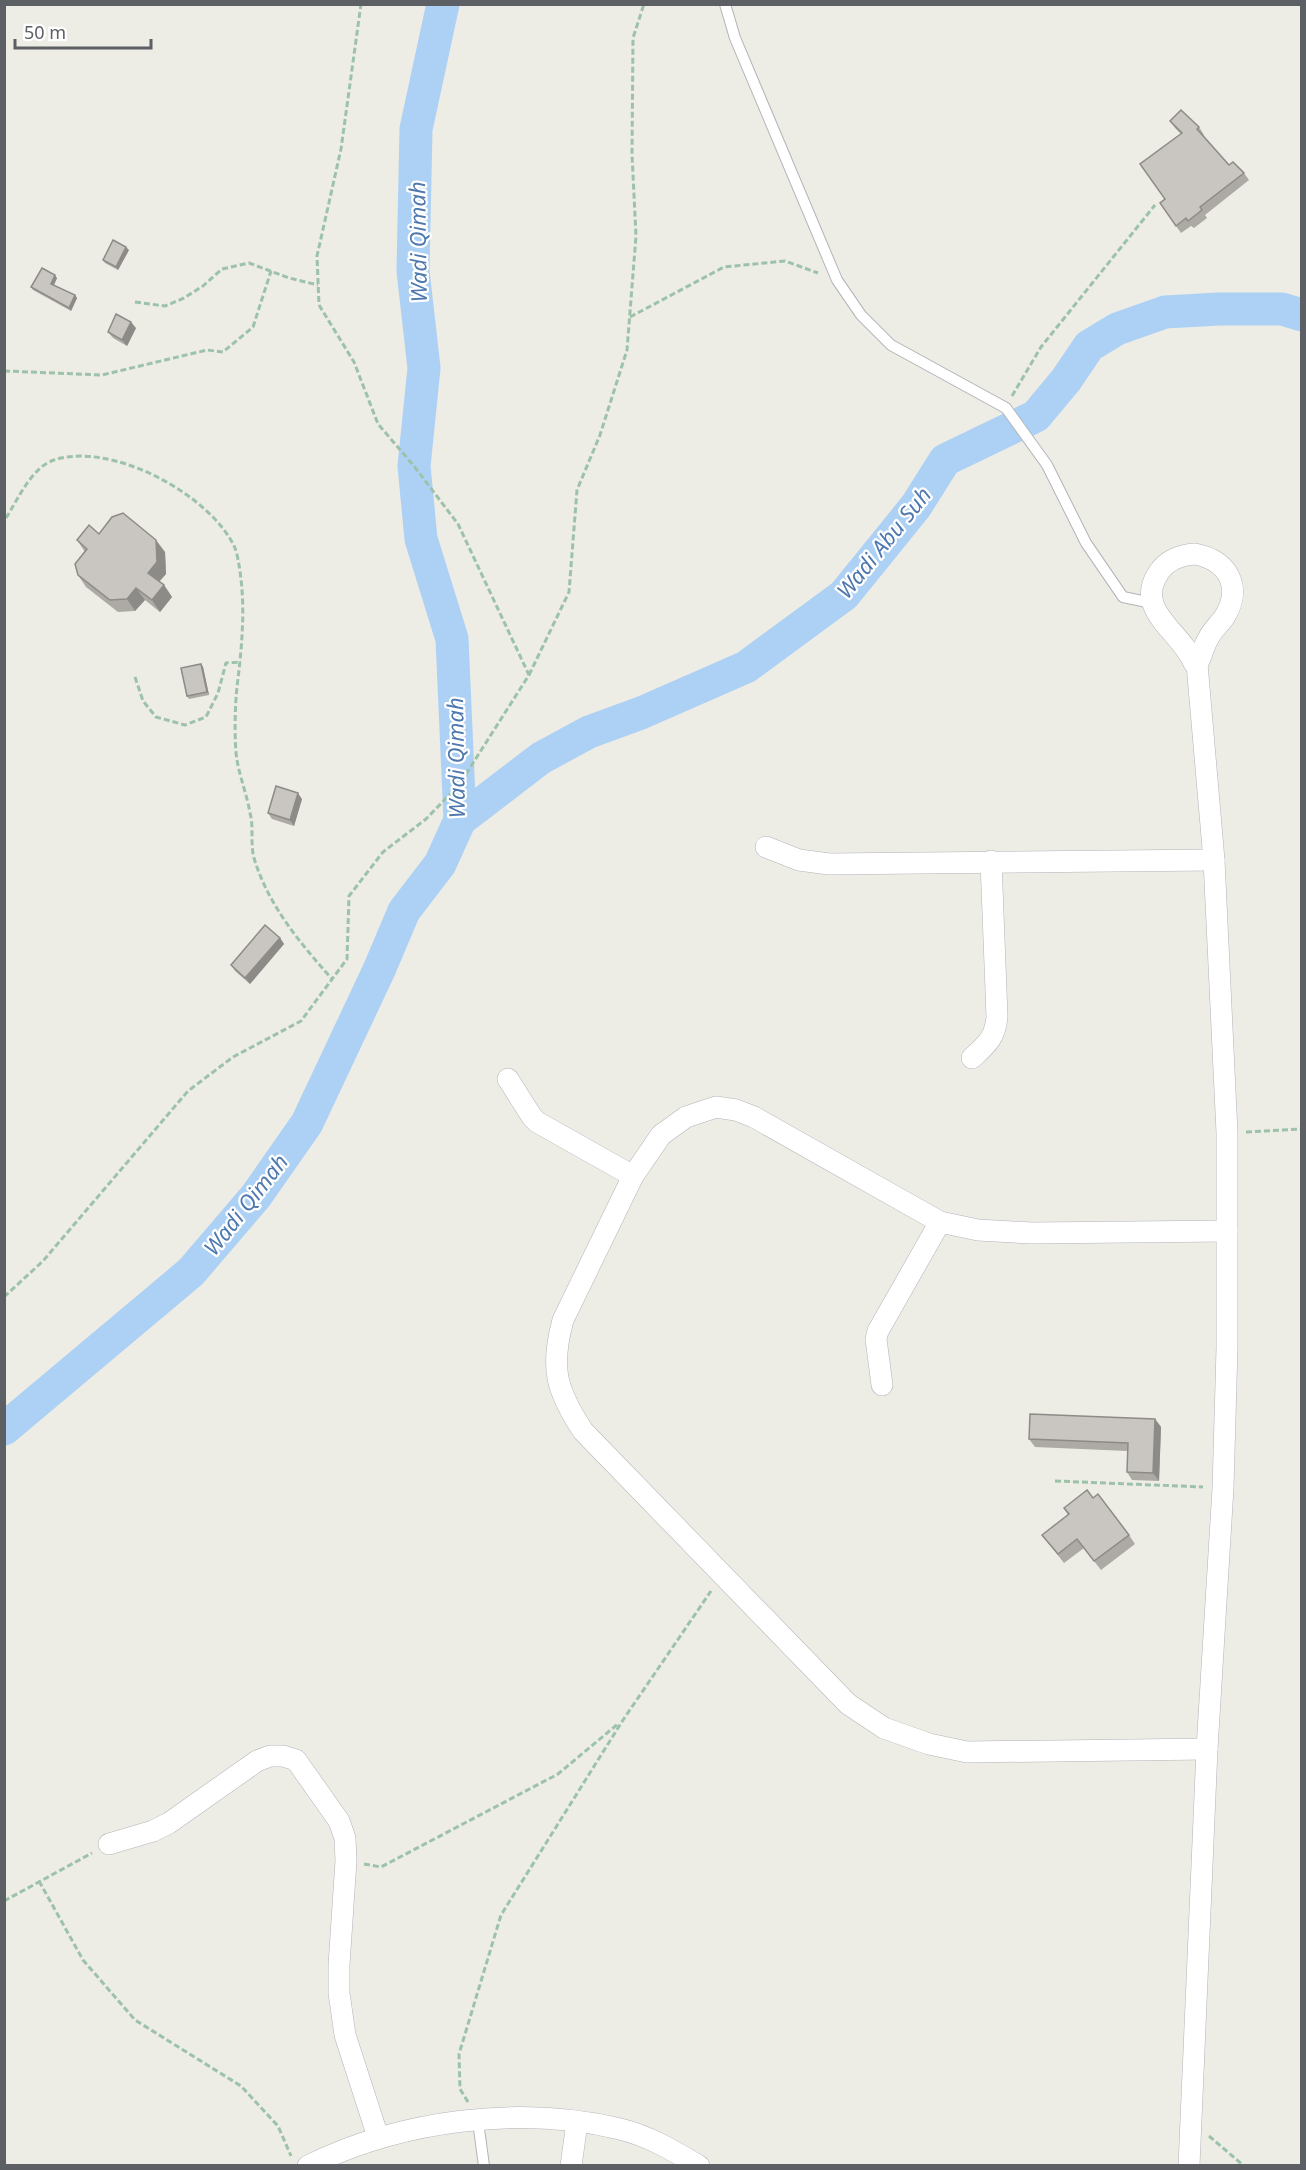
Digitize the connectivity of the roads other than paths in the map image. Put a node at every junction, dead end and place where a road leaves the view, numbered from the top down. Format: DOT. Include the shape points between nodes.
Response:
graph roads {
  1 [pos="725,4"];
  2 [pos="1152,603"];
  3 [pos="1197,664"];
  4 [pos="766,847"];
  5 [pos="1214,860"];
  6 [pos="991,861"];
  7 [pos="972,1058"];
  8 [pos="508,1079"];
  9 [pos="633,1176"];
  10 [pos="940,1222"];
  11 [pos="1227,1231"];
  12 [pos="882,1385"];
  13 [pos="1207,1749"];
  14 [pos="109,1844"];
  15 [pos="478,2121"];
  16 [pos="577,2122"];
  17 [pos="378,2138"];
  18 [pos="338,2160"];
  19 [pos="308,2166"];
  20 [pos="484,2166"];
  21 [pos="571,2166"];
  22 [pos="699,2166"];
  23 [pos="1189,2166"];
  1 -- 2 [label="lane" via="735,38 837,280 861,315 891,345 1006,408 1047,465 1086,543 1123,597"];
  2 -- 3 [label="street" via="1162,622 1180,638"];
  2 -- 3 [label="street" via="1155,578 1162,567 1183,555 1195,554 1217,561 1226,570 1231,580 1230,604"];
  3 -- 5 [label="street"];
  4 -- 6 [label="street" via="800,860 830,864"];
  5 -- 6 [label="street"];
  5 -- 11 [label="street" via="1227,1132"];
  6 -- 7 [label="street" via="996,1031"];
  8 -- 9 [label="street" via="537,1122"];
  9 -- 10 [label="street" via="661,1135 686,1117 716,1107 754,1116"];
  9 -- 13 [label="street" via="563,1320 556,1346 560,1391 583,1431 848,1704 884,1728 967,1752"];
  10 -- 11 [label="street" via="978,1230 1032,1233"];
  10 -- 12 [label="street" via="878,1331"];
  11 -- 13 [label="street" via="1223,1488"];
  13 -- 23 [label="street"];
  14 -- 17 [label="street" via="169,1823 257,1761 270,1756 296,1760 339,1821 345,1838 339,1993 345,2036"];
  15 -- 16 [label="street" via="513,2118"];
  15 -- 17 [label="street" via="440,2124"];
  15 -- 20 [label="lane"];
  16 -- 21 [label="street"];
  16 -- 22 [label="street" via="649,2139"];
  17 -- 18 [label="street"];
  18 -- 19 [label="street"];
}
